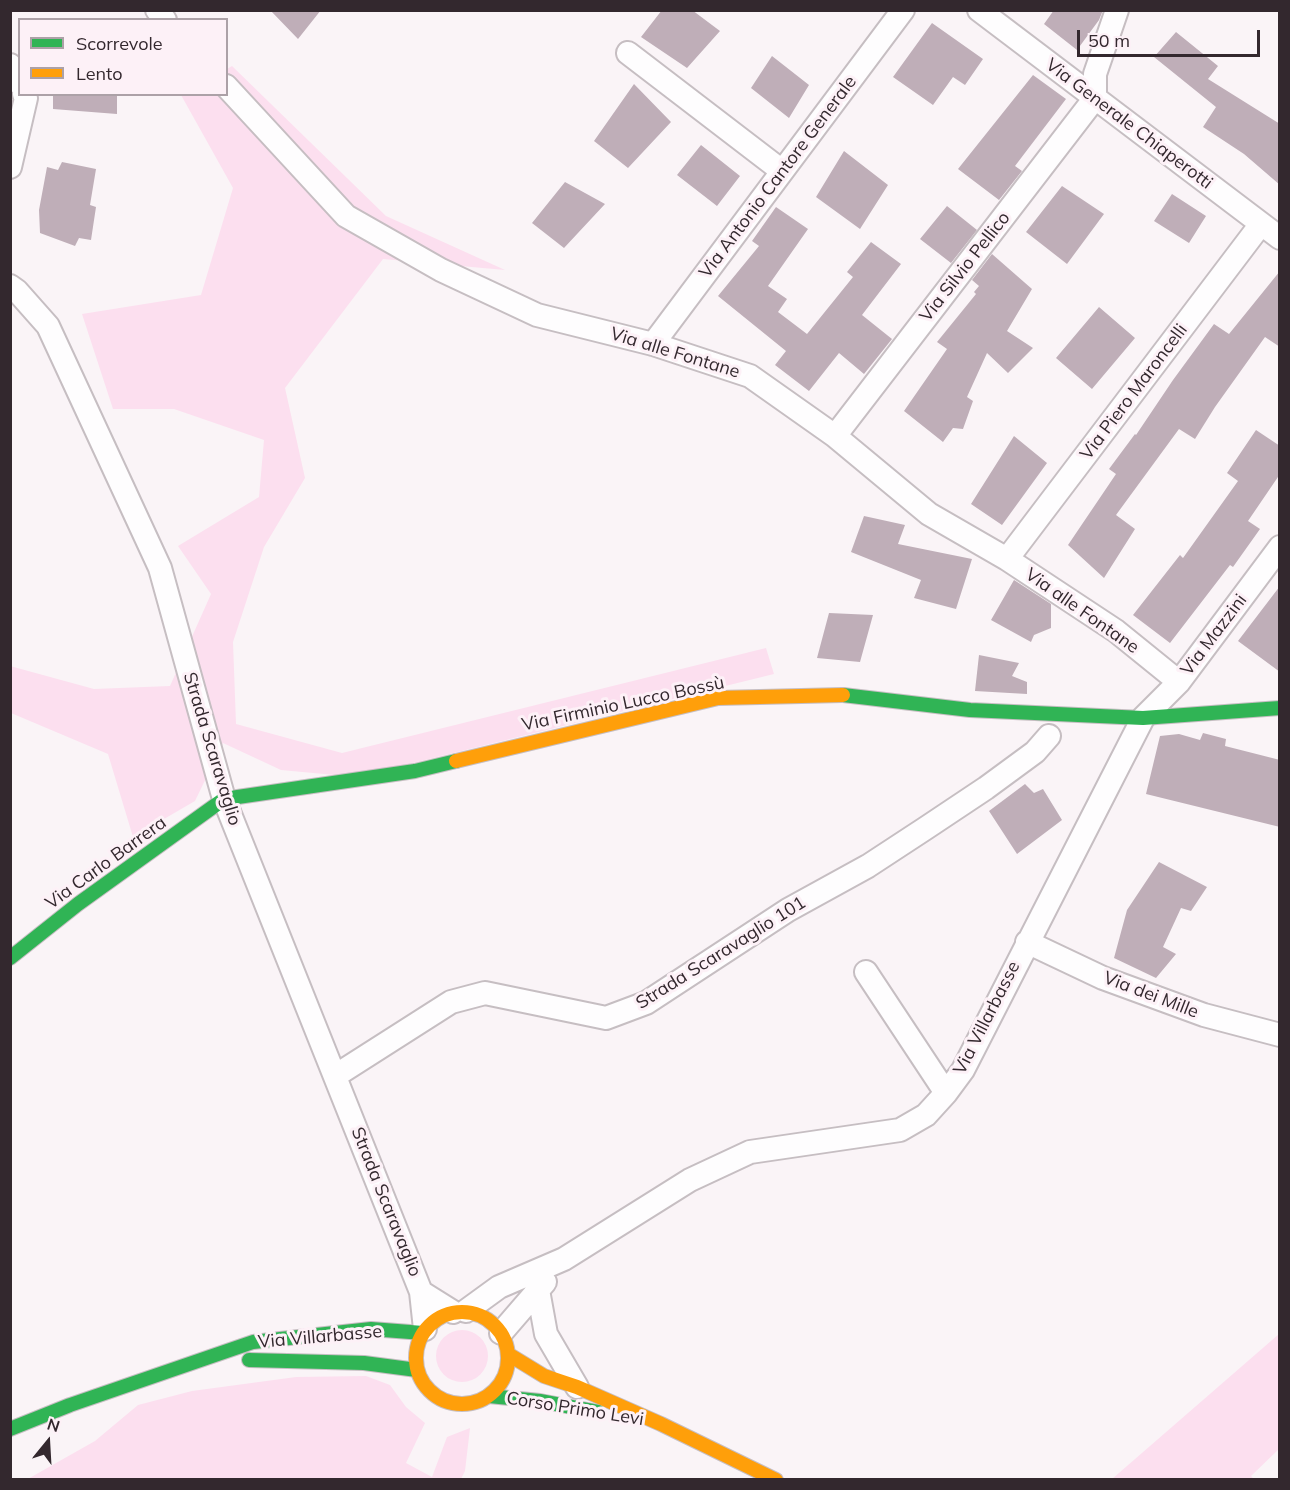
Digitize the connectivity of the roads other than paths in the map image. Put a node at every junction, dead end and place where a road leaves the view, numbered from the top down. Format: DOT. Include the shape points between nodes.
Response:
graph roads {
  1 [pos="903,10"];
  2 [pos="979,10"];
  3 [pos="1117,10"];
  4 [pos="628,53"];
  5 [pos="10,65"];
  6 [pos="18,80"];
  7 [pos="228,88"];
  8 [pos="25,96"];
  9 [pos="1095,98"];
  10 [pos="10,167"];
  11 [pos="782,171"];
  12 [pos="1261,224"];
  13 [pos="1280,238"];
  14 [pos="10,286"];
  15 [pos="653,344"];
  16 [pos="835,436"];
  17 [pos="1280,547"];
  18 [pos="1008,559"];
  19 [pos="1179,682"];
  20 [pos="1280,708"];
  21 [pos="1143,718"];
  22 [pos="1049,736"];
  23 [pos="224,799"];
  24 [pos="1026,942"];
  25 [pos="10,958"];
  26 [pos="866,972"];
  27 [pos="1280,1035"];
  28 [pos="335,1076"];
  29 [pos="946,1093"];
  30 [pos="564,1259"];
  31 [pos="538,1290"];
  32 [pos="422,1292"];
  33 [pos="460,1312"];
  34 [pos="424,1331"];
  35 [pos="505,1343"];
  36 [pos="184,1366"];
  37 [pos="417,1370"];
  38 [pos="577,1387"];
  39 [pos="489,1396"];
  40 [pos="661,1424"];
  41 [pos="10,1429"];
  42 [pos="776,1479"];
  1 -- 11 [label="street, Via Antonio Cantore Generale"];
  2 -- 9 [label="street, Via Generale Chiaperotti"];
  3 -- 9 [label="street" via="1095,74"];
  4 -- 11 [label="street"];
  5 -- 6 [label="street"];
  7 -- 15 [label="street, Via alle Fontane" via="346,216 441,270 537,315"];
  8 -- 10 [label="street"];
  9 -- 12 [label="street, Via Generale Chiaperotti"];
  9 -- 16 [label="street, Via Silvio Pellico"];
  11 -- 15 [label="street, Via Antonio Cantore Generale"];
  12 -- 13 [label="street, Via Generale Chiaperotti"];
  12 -- 18 [label="street, Via Piero Maroncelli"];
  14 -- 23 [label="street, Strada Scaravaglio" via="48,326 160,568"];
  15 -- 16 [label="street, Via alle Fontane" via="750,376"];
  16 -- 18 [label="street, Via alle Fontane" via="929,514"];
  17 -- 19 [label="street, Via Mazzini"];
  18 -- 19 [label="street, Via alle Fontane" via="1116,631"];
  19 -- 21 [label="street, Via Mazzini"];
  20 -- 21 [label="street"];
  21 -- 23 [label="street, Via Firminio Lucco Bossù" via="970,710 845,695 718,698 415,771"];
  21 -- 24 [label="street, Via Villarbasse"];
  22 -- 28 [label="street, Strada Scaravaglio 101" via="1035,752 943,817 868,866 788,910 645,1003 606,1018 485,993 451,1002"];
  23 -- 25 [label="street, Via Carlo Barrera"];
  23 -- 28 [label="street, Strada Scaravaglio"];
  24 -- 27 [label="street, Via dei Mille" via="1104,978 1204,1015"];
  24 -- 29 [label="street, Via Villarbasse" via="968,1059"];
  26 -- 29 [label="street"];
  28 -- 32 [label="street, Strada Scaravaglio"];
  29 -- 30 [label="street, Via Villarbasse" via="926,1115 900,1130 750,1152 690,1180"];
  30 -- 31 [label="street, Via Villarbasse"];
  30 -- 33 [label="street, Via Villarbasse" via="499,1287"];
  31 -- 35 [label="street, Via Villarbasse"];
  31 -- 38 [label="street, Corso Primo Levi" via="546,1334"];
  32 -- 33 [label="street, Strada Scaravaglio"];
  32 -- 34 [label="street, Strada Scaravaglio"];
  33 -- 34 [label="street" via="443,1316"];
  33 -- 35 [label="street" via="479,1315 492,1323"];
  34 -- 36 [label="street, Via Villarbasse" via="371,1329 253,1342"];
  34 -- 37 [label="street" via="418,1344"];
  35 -- 38 [label="street, Corso Primo Levi" via="544,1376"];
  35 -- 39 [label="street" via="504,1378"];
  36 -- 37 [label="street, Via Villarbasse" via="259,1359 364,1363"];
  36 -- 41 [label="street, Via Villarbasse"];
  37 -- 39 [label="street" via="433,1394 446,1401 460,1404"];
  38 -- 40 [label="street, Corso Primo Levi"];
  39 -- 40 [label="street, Corso Primo Levi" via="540,1401"];
  40 -- 42 [label="street, Corso Primo Levi"];
}
